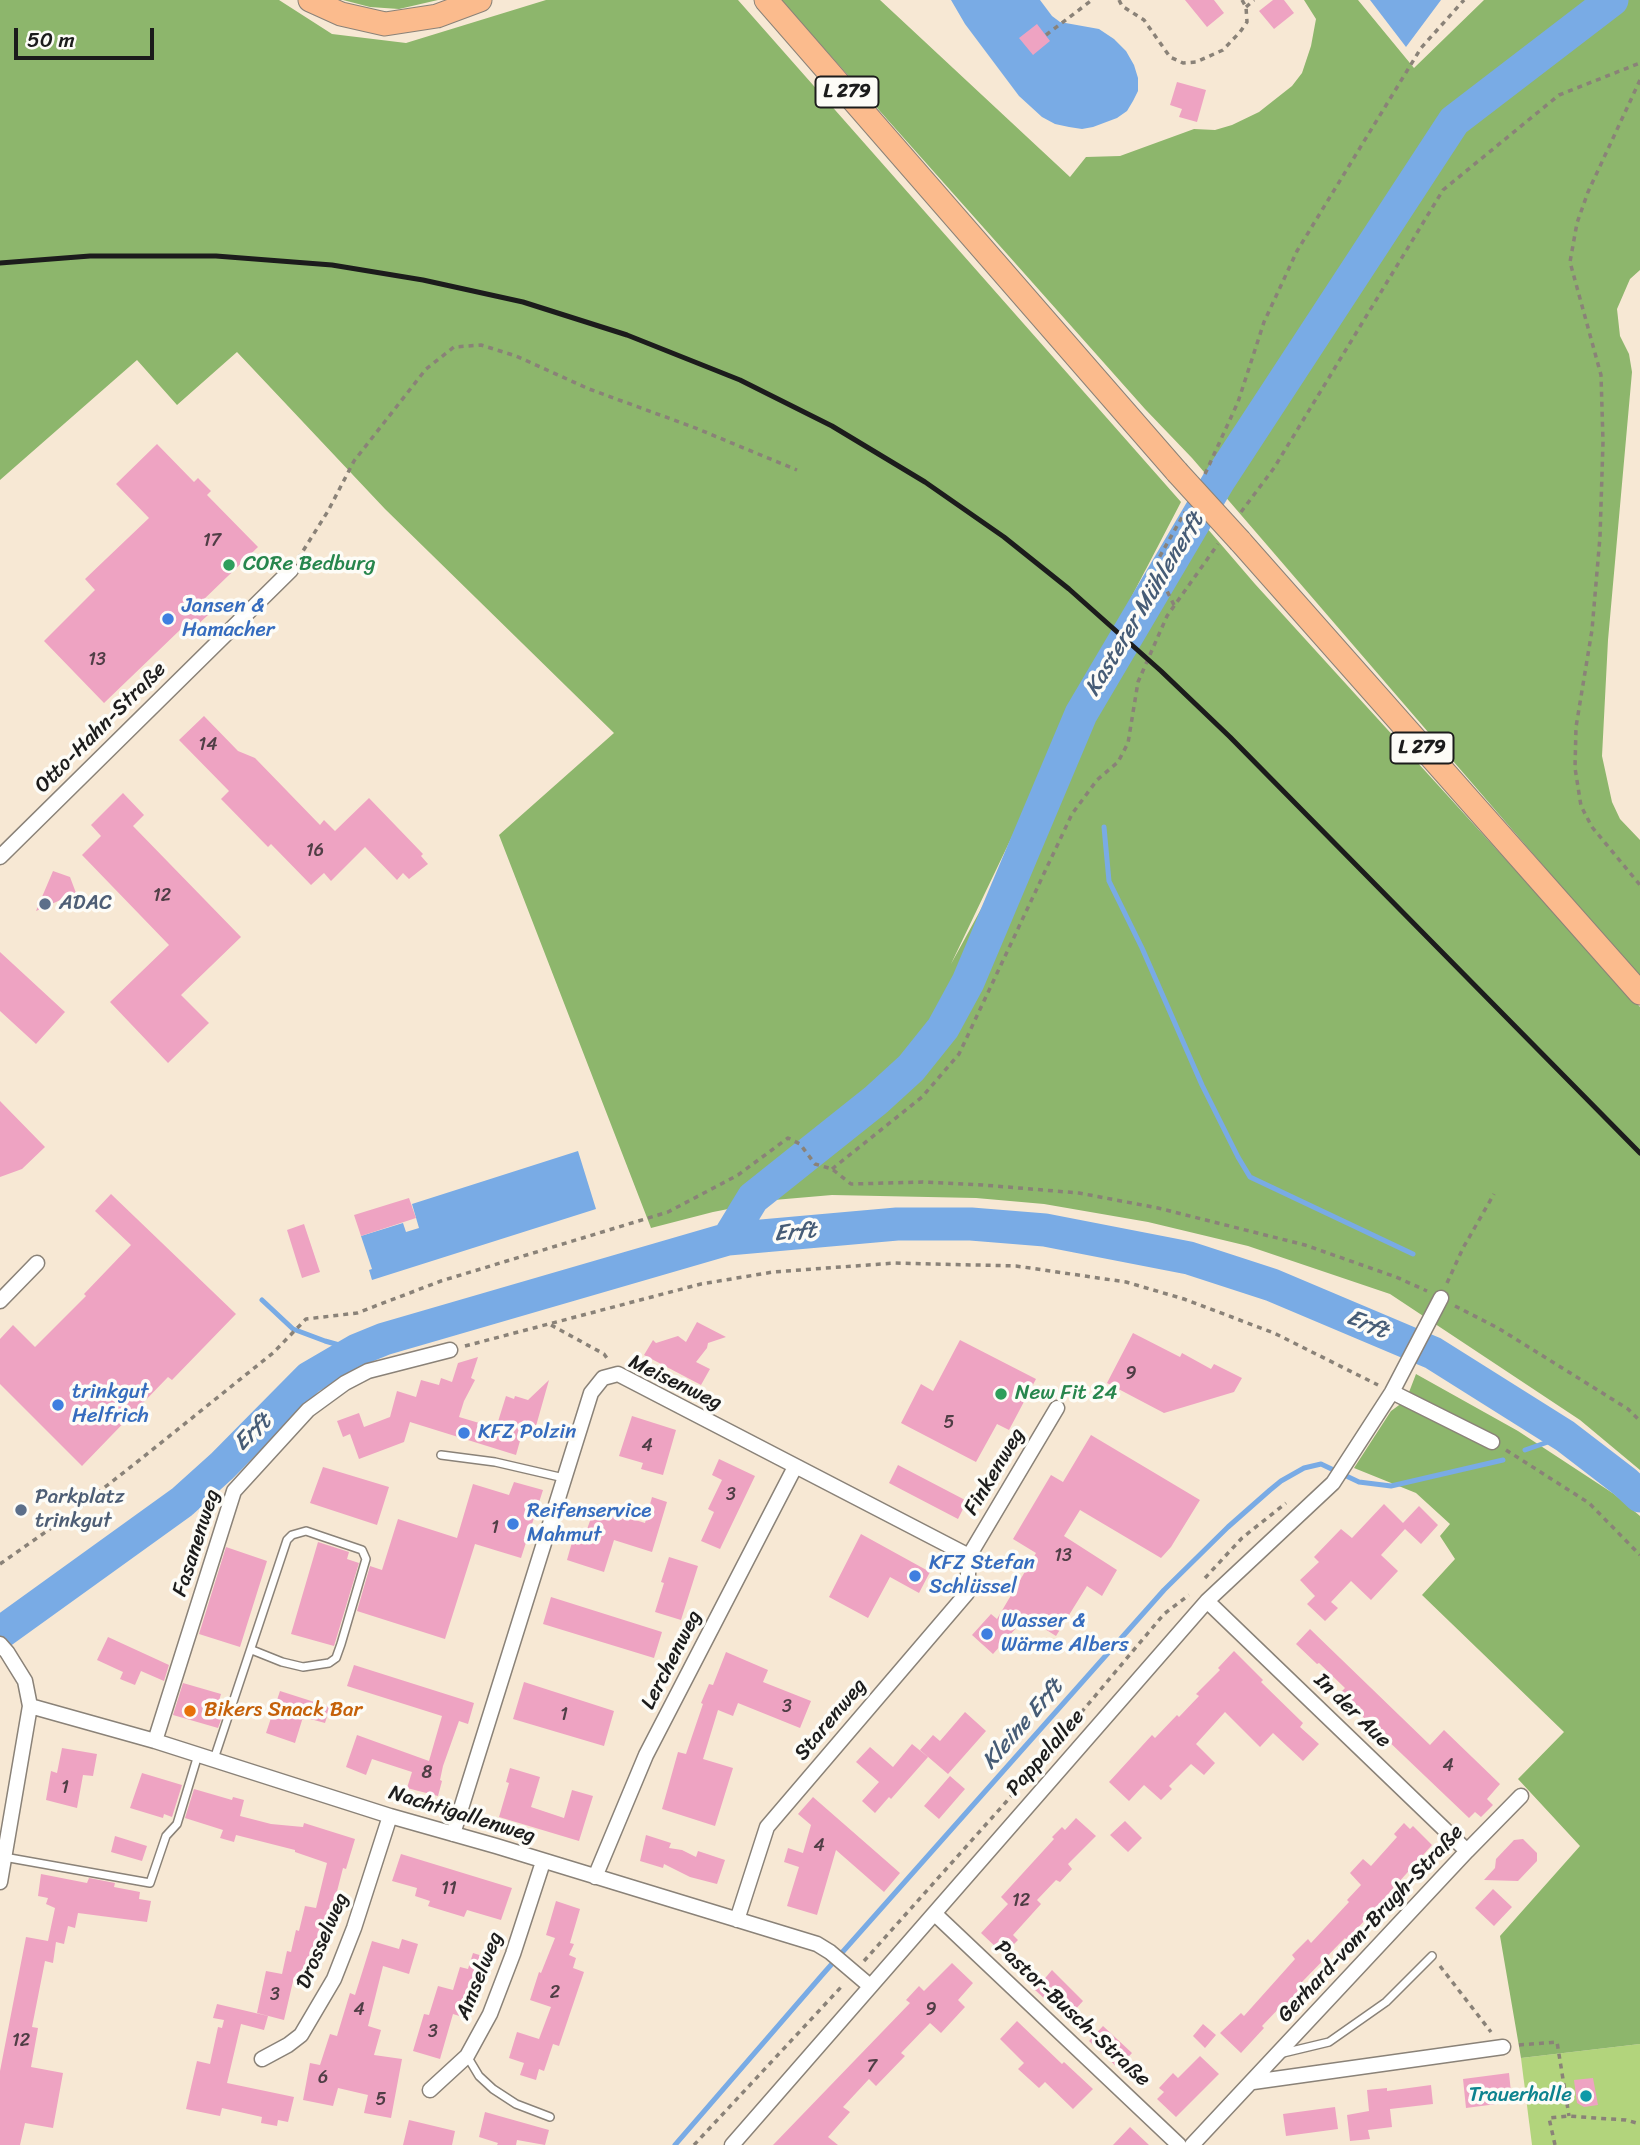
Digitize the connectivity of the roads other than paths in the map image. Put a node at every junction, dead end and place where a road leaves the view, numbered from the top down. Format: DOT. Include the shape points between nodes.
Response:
graph roads {
  1 [pos="310,0"];
  2 [pos="480,0"];
  3 [pos="766,0"];
  4 [pos="292,570"];
  5 [pos="0,857"];
  6 [pos="1640,993"];
  7 [pos="37,1263"];
  8 [pos="1441,1298"];
  9 [pos="0,1301"];
  10 [pos="450,1350"];
  11 [pos="1392,1392"];
  12 [pos="1057,1408"];
  13 [pos="1492,1442"];
  14 [pos="441,1455"];
  15 [pos="795,1467"];
  16 [pos="564,1478"];
  17 [pos="968,1556"];
  18 [pos="1207,1601"];
  19 [pos="4,1648"];
  20 [pos="252,1650"];
  21 [pos="30,1706"];
  22 [pos="155,1741"];
  23 [pos="198,1755"];
  24 [pos="214,1760"];
  25 [pos="1521,1796"];
  26 [pos="390,1816"];
  27 [pos="453,1834"];
  28 [pos="1467,1851"];
  29 [pos="3,1852"];
  30 [pos="543,1862"];
  31 [pos="595,1877"];
  32 [pos="0,1882"];
  33 [pos="935,1914"];
  34 [pos="737,1920"];
  35 [pos="1432,1956"];
  36 [pos="870,1986"];
  37 [pos="1503,2047"];
  38 [pos="1278,2054"];
  39 [pos="467,2056"];
  40 [pos="262,2059"];
  41 [pos="1253,2081"];
  42 [pos="430,2090"];
  43 [pos="550,2117"];
  44 [pos="732,2145"];
  45 [pos="1179,2145"];
  46 [pos="1192,2145"];
  1 -- 2 [label="main road" via="341,15 385,24 437,16"];
  3 -- 6 [label="main road, L 279, bridge"];
  4 -- 5 [label="street, Otto-Hahn-Straße"];
  7 -- 9 [label="street"];
  8 -- 11 [label="street, Pappelallee"];
  10 -- 22 [label="street, Fasanenweg" via="368,1371 345,1383 308,1410 234,1492"];
  11 -- 13 [label="street"];
  11 -- 18 [label="street, Pappelallee" via="1334,1483"];
  12 -- 17 [label="street, Finkenweg"];
  14 -- 16 [label="lane"];
  15 -- 16 [label="street, Meisenweg" via="618,1374 603,1378 591,1393"];
  15 -- 17 [label="street, Meisenweg"];
  15 -- 31 [label="street, Lerchenweg" via="646,1755"];
  16 -- 27 [label="street, Meisenweg"];
  17 -- 34 [label="street, Starenweg" via="967,1593 767,1827"];
  18 -- 28 [label="street, In der Aue"];
  18 -- 33 [label="street, Pappelallee"];
  19 -- 21 [label="street" via="25,1681"];
  20 -- 20 [label="lane" via="283,1550 292,1535 306,1531 362,1550 366,1559 335,1658 303,1667"];
  20 -- 24 [label="lane"];
  21 -- 22 [label="street, Nachtigallenweg"];
  21 -- 29 [label="street"];
  22 -- 23 [label="street, Nachtigallenweg"];
  23 -- 24 [label="street, Nachtigallenweg"];
  23 -- 29 [label="lane" via="177,1824 166,1836 150,1883"];
  24 -- 26 [label="street, Nachtigallenweg"];
  25 -- 28 [label="street, Gerhard-vom-Brugh-Straße"];
  26 -- 27 [label="street, Nachtigallenweg"];
  26 -- 40 [label="street, Drosselweg" via="334,1979 301,2035"];
  27 -- 30 [label="street, Nachtigallenweg"];
  28 -- 38 [label="street, Gerhard-vom-Brugh-Straße"];
  29 -- 32 [label="street"];
  30 -- 31 [label="street, Nachtigallenweg"];
  30 -- 39 [label="street, Amselweg" via="490,2014"];
  31 -- 34 [label="street, Nachtigallenweg"];
  33 -- 36 [label="street, Pappelallee"];
  33 -- 45 [label="street, Pastor-Busch-Straße"];
  34 -- 36 [label="street, Nachtigallenweg" via="817,1944"];
  35 -- 38 [label="lane" via="1386,2002 1329,2042"];
  36 -- 44 [label="street, Pappelallee"];
  37 -- 41 [label="street"];
  38 -- 41 [label="street, Gerhard-vom-Brugh-Straße"];
  39 -- 42 [label="street, Amselweg"];
  39 -- 43 [label="lane" via="493,2089"];
  41 -- 46 [label="street, Gerhard-vom-Brugh-Straße"];
}
